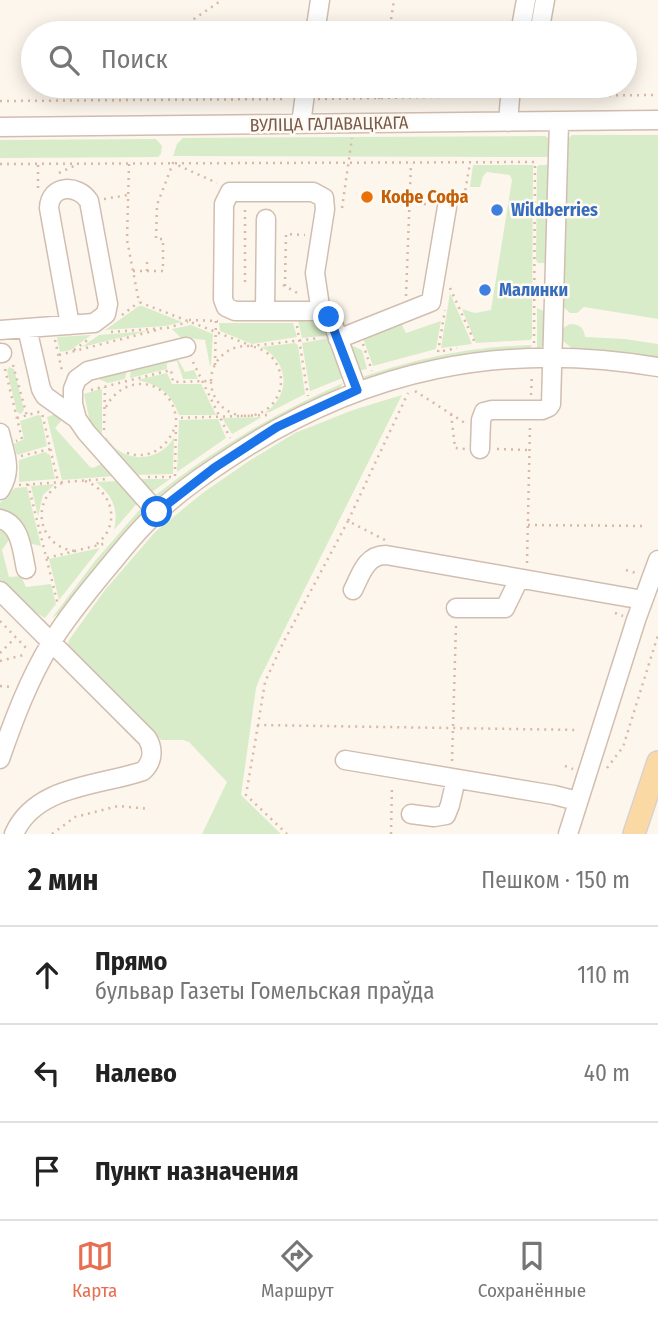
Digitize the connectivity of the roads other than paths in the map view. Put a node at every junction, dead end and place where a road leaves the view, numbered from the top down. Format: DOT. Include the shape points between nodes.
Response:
graph roads {
  1 [pos="526,0"];
  2 [pos="545,0"];
  3 [pos="522,21"];
  4 [pos="541,21"];
  5 [pos="304,98"];
  6 [pos="509,98"];
  7 [pos="658,120"];
  8 [pos="508,122"];
  9 [pos="559,122"];
  10 [pos="302,124"];
  11 [pos="0,127"];
  12 [pos="447,207"];
  13 [pos="266,219"];
  14 [pos="265,311"];
  15 [pos="321,313"];
  16 [pos="70,325"];
  17 [pos="27,328"];
  18 [pos="0,330"];
  19 [pos="338,337"];
  20 [pos="186,347"];
  21 [pos="552,357"];
  22 [pos="658,367"];
  23 [pos="357,390"];
  24 [pos="77,419"];
  25 [pos="6,439"];
  26 [pos="480,441"];
  27 [pos="9,487"];
  28 [pos="157,512"];
  29 [pos="0,519"];
  30 [pos="658,560"];
  31 [pos="26,569"];
  32 [pos="519,579"];
  33 [pos="353,590"];
  34 [pos="0,591"];
  35 [pos="643,600"];
  36 [pos="456,608"];
  37 [pos="52,642"];
  38 [pos="0,759"];
  39 [pos="345,760"];
  40 [pos="658,762"];
  41 [pos="454,779"];
  42 [pos="577,801"];
  43 [pos="411,814"];
  44 [pos="14,834"];
  45 [pos="568,834"];
  46 [pos="634,834"];
  1 -- 3 [label="street"];
  2 -- 4 [label="street"];
  5 -- 10 [label="street"];
  6 -- 8 [label="street"];
  7 -- 9 [label="street, ВУЛІЦА ГАЛАВАЦКАГА"];
  8 -- 9 [label="street, ВУЛІЦА ГАЛАВАЦКАГА"];
  8 -- 10 [label="street, ВУЛІЦА ГАЛАВАЦКАГА"];
  9 -- 21 [label="street"];
  10 -- 11 [label="street, ВУЛІЦА ГАЛАВАЦКАГА"];
  12 -- 19 [label="street" via="431,302"];
  13 -- 14 [label="street"];
  14 -- 15 [label="street"];
  14 -- 15 [label="street" via="235,311 224,303 224,204 234,190 317,193 324,198 315,273"];
  15 -- 19 [label="street" via="332,321"];
  16 -- 16 [label="street" via="98,322 108,310 89,201 82,192 66,189 57,191 49,201"];
  16 -- 17 [label="street"];
  17 -- 18 [label="street"];
  17 -- 24 [label="street" via="41,389"];
  19 -- 23 [label="street"];
  20 -- 24 [label="street" via="88,371 77,379 73,394"];
  21 -- 22 [label="street"];
  21 -- 23 [label="street" via="460,364"];
  21 -- 26 [label="street" via="549,407 488,410 482,415"];
  23 -- 28 [label="street" via="277,427"];
  24 -- 28 [label="street"];
  25 -- 27 [label="street"];
  28 -- 37 [label="street" via="87,592"];
  29 -- 31 [label="street" via="15,529"];
  30 -- 35 [label="street"];
  32 -- 33 [label="street" via="381,555 369,560"];
  32 -- 35 [label="street"];
  32 -- 36 [label="street" via="505,608"];
  34 -- 37 [label="street"];
  35 -- 42 [label="street"];
  37 -- 38 [label="street"];
  37 -- 44 [label="street" via="147,738 152,755 143,771 91,782 49,799 22,818"];
  39 -- 41 [label="street"];
  40 -- 46 [label="main road"];
  41 -- 42 [label="street"];
  41 -- 43 [label="street" via="446,815"];
  42 -- 45 [label="street"];
}
